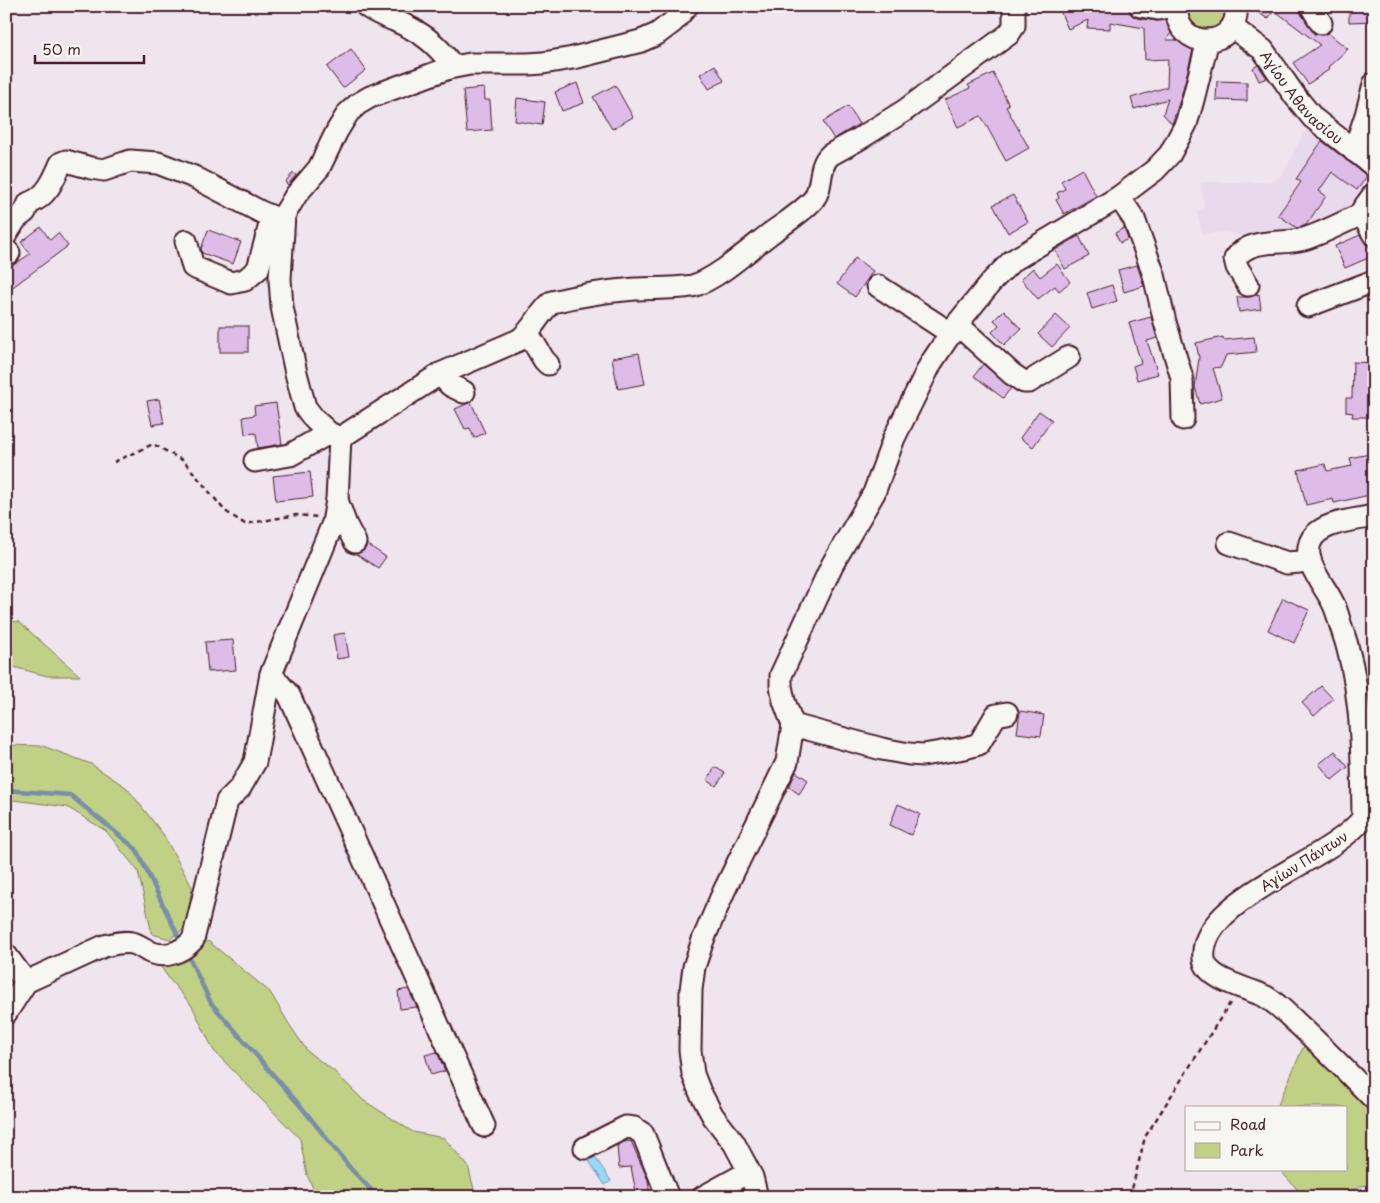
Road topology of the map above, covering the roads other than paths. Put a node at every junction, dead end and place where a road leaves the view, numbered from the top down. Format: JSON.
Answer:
{"nodes":[{"id":1,"x":366,"y":6,"type":"edge"},
{"id":2,"x":687,"y":6,"type":"edge"},
{"id":3,"x":1014,"y":6,"type":"edge"},
{"id":4,"x":1140,"y":6,"type":"edge"},
{"id":5,"x":1172,"y":6,"type":"edge"},
{"id":6,"x":1178,"y":6,"type":"edge"},
{"id":7,"x":1234,"y":17,"type":"edge"},
{"id":8,"x":1208,"y":40,"type":"junction"},
{"id":9,"x":453,"y":67,"type":"junction"},
{"id":10,"x":1374,"y":84,"type":"edge"},
{"id":11,"x":1354,"y":151,"type":"junction"},
{"id":12,"x":1374,"y":166,"type":"edge"},
{"id":13,"x":1374,"y":194,"type":"edge"},
{"id":14,"x":1118,"y":197,"type":"junction"},
{"id":15,"x":1362,"y":214,"type":"junction"},
{"id":16,"x":278,"y":219,"type":"junction"},
{"id":17,"x":1374,"y":235,"type":"edge"},
{"id":18,"x":186,"y":241,"type":"dead end"},
{"id":19,"x":7,"y":246,"type":"edge"},
{"id":20,"x":1374,"y":281,"type":"edge"},
{"id":21,"x":1248,"y":285,"type":"dead end"},
{"id":22,"x":878,"y":286,"type":"dead end"},
{"id":23,"x":1308,"y":306,"type":"dead end"},
{"id":24,"x":954,"y":329,"type":"junction"},
{"id":25,"x":528,"y":333,"type":"junction"},
{"id":26,"x":1069,"y":357,"type":"dead end"},
{"id":27,"x":548,"y":364,"type":"dead end"},
{"id":28,"x":440,"y":374,"type":"junction"},
{"id":29,"x":464,"y":392,"type":"dead end"},
{"id":30,"x":1183,"y":418,"type":"dead end"},
{"id":31,"x":335,"y":436,"type":"junction"},
{"id":32,"x":255,"y":461,"type":"dead end"},
{"id":33,"x":335,"y":509,"type":"junction"},
{"id":34,"x":1374,"y":516,"type":"edge"},
{"id":35,"x":355,"y":542,"type":"dead end"},
{"id":36,"x":1229,"y":544,"type":"dead end"},
{"id":37,"x":1310,"y":559,"type":"junction"},
{"id":38,"x":271,"y":674,"type":"junction"},
{"id":39,"x":1007,"y":713,"type":"dead end"},
{"id":40,"x":793,"y":725,"type":"junction"},
{"id":41,"x":6,"y":955,"type":"edge"},
{"id":42,"x":26,"y":982,"type":"junction"},
{"id":43,"x":6,"y":1013,"type":"edge"},
{"id":44,"x":1374,"y":1099,"type":"edge"},
{"id":45,"x":484,"y":1126,"type":"dead end"},
{"id":46,"x":585,"y":1148,"type":"dead end"},
{"id":47,"x":748,"y":1170,"type":"junction"},
{"id":48,"x":668,"y":1197,"type":"edge"},
{"id":49,"x":703,"y":1197,"type":"edge"},
{"id":50,"x":757,"y":1197,"type":"edge"}],
"edges":[{"from":1,"to":9,"type":"street"},
{"from":2,"to":9,"type":"street"},
{"from":3,"to":25,"type":"street"},
{"from":4,"to":5,"type":"street"},
{"from":6,"to":8,"type":"street"},
{"from":7,"to":8,"type":"street"},
{"from":7,"to":11,"type":"street","name":"Αγίου Αθανασίου"},
{"from":8,"to":14,"type":"street"},
{"from":9,"to":16,"type":"street"},
{"from":10,"to":11,"type":"street"},
{"from":11,"to":12,"type":"street","name":"Αγίου Αθανασίου"},
{"from":13,"to":15,"type":"street"},
{"from":14,"to":24,"type":"street"},
{"from":14,"to":30,"type":"street"},
{"from":15,"to":17,"type":"street"},
{"from":15,"to":21,"type":"street"},
{"from":16,"to":18,"type":"street"},
{"from":16,"to":19,"type":"street"},
{"from":16,"to":31,"type":"street"},
{"from":20,"to":23,"type":"street"},
{"from":22,"to":24,"type":"street"},
{"from":24,"to":26,"type":"street"},
{"from":24,"to":40,"type":"street"},
{"from":25,"to":27,"type":"street"},
{"from":25,"to":28,"type":"street"},
{"from":28,"to":29,"type":"street"},
{"from":28,"to":31,"type":"street"},
{"from":31,"to":32,"type":"street"},
{"from":31,"to":33,"type":"street"},
{"from":33,"to":35,"type":"street"},
{"from":33,"to":38,"type":"street"},
{"from":34,"to":37,"type":"street"},
{"from":36,"to":37,"type":"street"},
{"from":37,"to":44,"type":"street","name":"Αγίων Πάντων"},
{"from":38,"to":42,"type":"street"},
{"from":38,"to":45,"type":"street"},
{"from":39,"to":40,"type":"street"},
{"from":40,"to":47,"type":"street"},
{"from":41,"to":42,"type":"street"},
{"from":42,"to":43,"type":"street"},
{"from":46,"to":48,"type":"street"},
{"from":47,"to":49,"type":"street"},
{"from":47,"to":50,"type":"street"}]}
